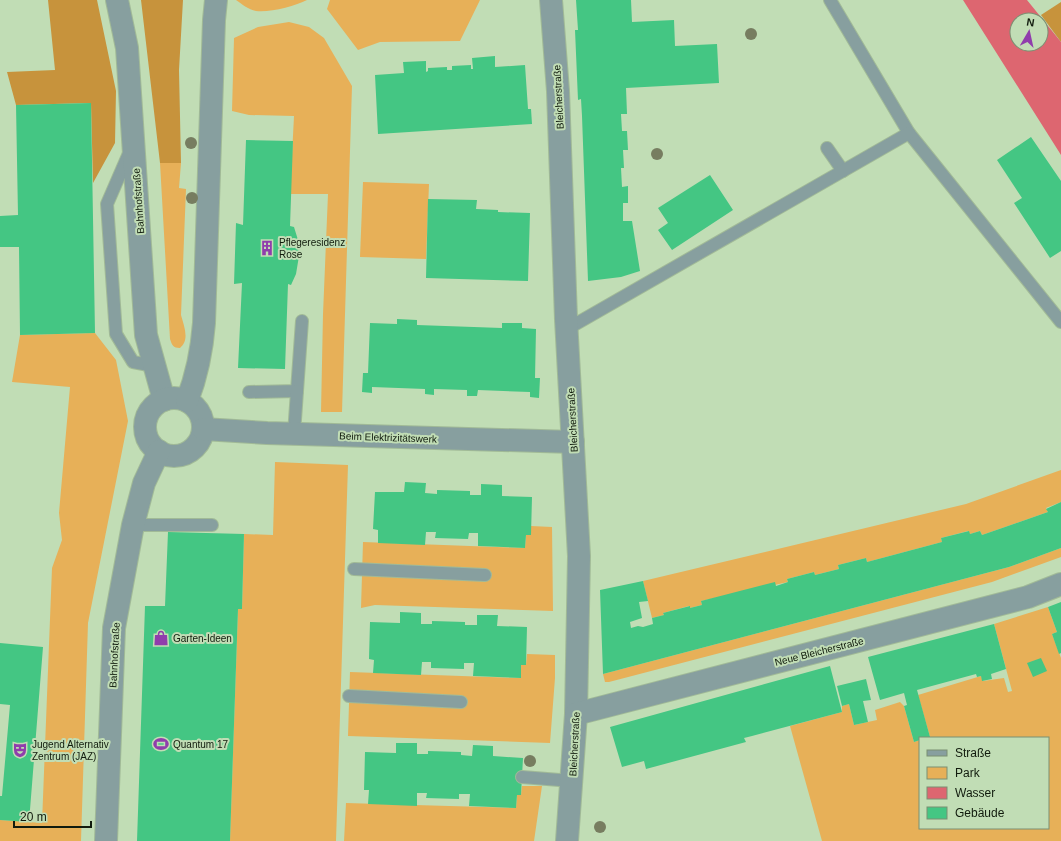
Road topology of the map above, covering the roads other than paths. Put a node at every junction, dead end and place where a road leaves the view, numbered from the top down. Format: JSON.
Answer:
{"nodes":[{"id":1,"x":117,"y":0,"type":"edge"},
{"id":2,"x":216,"y":0,"type":"edge"},
{"id":3,"x":551,"y":0,"type":"edge"},
{"id":4,"x":830,"y":0,"type":"edge"},
{"id":5,"x":908,"y":133,"type":"junction"},
{"id":6,"x":134,"y":140,"type":"junction"},
{"id":7,"x":827,"y":148,"type":"dead end"},
{"id":8,"x":843,"y":171,"type":"junction"},
{"id":9,"x":302,"y":321,"type":"dead end"},
{"id":10,"x":1061,"y":322,"type":"edge"},
{"id":11,"x":567,"y":330,"type":"junction"},
{"id":12,"x":154,"y":366,"type":"junction"},
{"id":13,"x":297,"y":391,"type":"junction"},
{"id":14,"x":249,"y":392,"type":"dead end"},
{"id":15,"x":164,"y":400,"type":"junction"},
{"id":16,"x":187,"y":401,"type":"junction"},
{"id":17,"x":203,"y":429,"type":"junction"},
{"id":18,"x":294,"y":434,"type":"junction"},
{"id":19,"x":573,"y":442,"type":"junction"},
{"id":20,"x":159,"y":451,"type":"junction"},
{"id":21,"x":133,"y":525,"type":"junction"},
{"id":22,"x":212,"y":525,"type":"dead end"},
{"id":23,"x":354,"y":569,"type":"dead end"},
{"id":24,"x":485,"y":575,"type":"dead end"},
{"id":25,"x":1061,"y":584,"type":"edge"},
{"id":26,"x":349,"y":696,"type":"dead end"},
{"id":27,"x":461,"y":702,"type":"dead end"},
{"id":28,"x":576,"y":714,"type":"junction"},
{"id":29,"x":522,"y":777,"type":"dead end"},
{"id":30,"x":572,"y":781,"type":"junction"},
{"id":31,"x":106,"y":841,"type":"edge"},
{"id":32,"x":567,"y":841,"type":"edge"}],
"edges":[{"from":1,"to":6,"type":"street","name":"Bahnhofstraße"},
{"from":2,"to":16,"type":"street"},
{"from":3,"to":11,"type":"street","name":"Bleicherstraße"},
{"from":4,"to":5,"type":"lane"},
{"from":5,"to":8,"type":"lane"},
{"from":5,"to":10,"type":"lane"},
{"from":6,"to":12,"type":"street","name":"Bahnhofstraße"},
{"from":6,"to":12,"type":"lane"},
{"from":7,"to":8,"type":"lane"},
{"from":8,"to":11,"type":"lane"},
{"from":9,"to":13,"type":"lane"},
{"from":11,"to":19,"type":"street","name":"Bleicherstraße"},
{"from":12,"to":15,"type":"street","name":"Bahnhofstraße"},
{"from":13,"to":14,"type":"lane"},
{"from":13,"to":18,"type":"lane"},
{"from":15,"to":16,"type":"street"},
{"from":15,"to":20,"type":"street"},
{"from":16,"to":17,"type":"street"},
{"from":17,"to":18,"type":"street","name":"Beim Elektrizitätswerk"},
{"from":17,"to":20,"type":"street"},
{"from":18,"to":19,"type":"street","name":"Beim Elektrizitätswerk"},
{"from":19,"to":28,"type":"street","name":"Bleicherstraße"},
{"from":20,"to":21,"type":"street","name":"Bahnhofstraße"},
{"from":21,"to":22,"type":"lane"},
{"from":21,"to":31,"type":"street","name":"Bahnhofstraße"},
{"from":23,"to":24,"type":"lane"},
{"from":25,"to":28,"type":"street","name":"Neue Bleicherstraße"},
{"from":26,"to":27,"type":"lane"},
{"from":28,"to":30,"type":"street","name":"Bleicherstraße"},
{"from":29,"to":30,"type":"lane"},
{"from":30,"to":32,"type":"street","name":"Bleicherstraße"}]}
